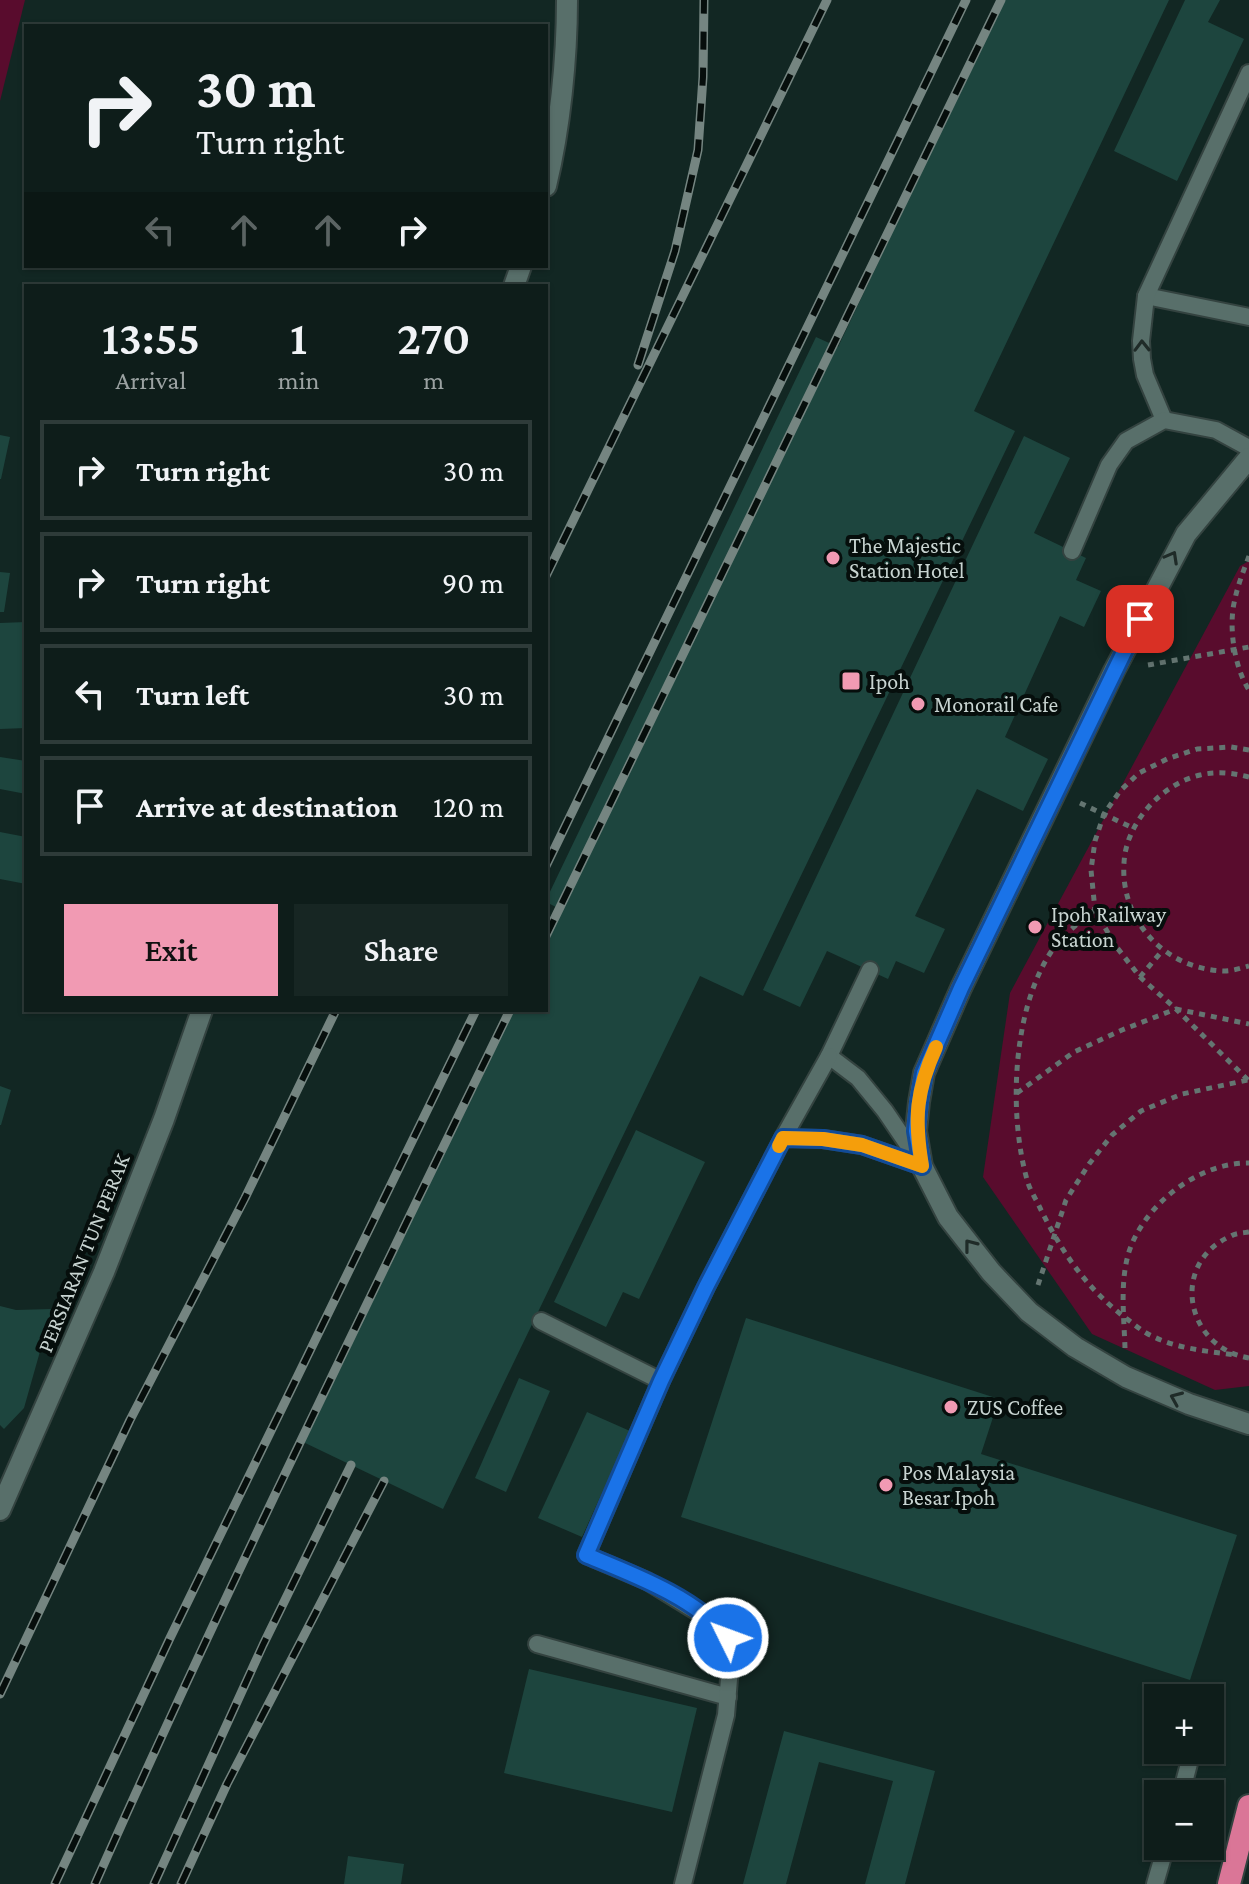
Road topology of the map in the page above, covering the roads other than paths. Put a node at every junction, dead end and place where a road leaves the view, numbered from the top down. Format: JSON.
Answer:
{"nodes":[{"id":1,"x":567,"y":0,"type":"edge"},
{"id":2,"x":1249,"y":73,"type":"edge"},
{"id":3,"x":548,"y":178,"type":"edge"},
{"id":4,"x":1146,"y":296,"type":"junction"},
{"id":5,"x":1249,"y":317,"type":"edge"},
{"id":6,"x":1164,"y":420,"type":"junction"},
{"id":7,"x":1249,"y":448,"type":"edge"},
{"id":8,"x":1249,"y":458,"type":"edge"},
{"id":9,"x":1072,"y":551,"type":"dead end"},
{"id":10,"x":870,"y":970,"type":"dead end"},
{"id":11,"x":201,"y":1012,"type":"edge"},
{"id":12,"x":829,"y":1056,"type":"junction"},
{"id":13,"x":783,"y":1138,"type":"junction"},
{"id":14,"x":922,"y":1166,"type":"junction"},
{"id":15,"x":541,"y":1321,"type":"dead end"},
{"id":16,"x":661,"y":1381,"type":"junction"},
{"id":17,"x":1249,"y":1424,"type":"edge"},
{"id":18,"x":0,"y":1510,"type":"edge"},
{"id":19,"x":537,"y":1644,"type":"dead end"},
{"id":20,"x":728,"y":1697,"type":"junction"},
{"id":21,"x":1249,"y":1806,"type":"edge"},
{"id":22,"x":1162,"y":1860,"type":"edge"},
{"id":23,"x":683,"y":1884,"type":"edge"},
{"id":24,"x":1155,"y":1884,"type":"edge"},
{"id":25,"x":1229,"y":1884,"type":"edge"}],
"edges":[{"from":1,"to":3,"type":"street"},
{"from":2,"to":4,"type":"lane"},
{"from":4,"to":5,"type":"lane"},
{"from":6,"to":4,"type":"lane","one_way":true},
{"from":6,"to":7,"type":"lane"},
{"from":6,"to":9,"type":"lane"},
{"from":14,"to":8,"type":"street","one_way":true},
{"from":10,"to":12,"type":"lane"},
{"from":11,"to":18,"type":"street","name":"PERSIARAN TUN PERAK"},
{"from":12,"to":13,"type":"lane"},
{"from":12,"to":14,"type":"lane"},
{"from":13,"to":14,"type":"lane"},
{"from":13,"to":16,"type":"lane"},
{"from":17,"to":14,"type":"street","one_way":true},
{"from":15,"to":16,"type":"lane"},
{"from":16,"to":20,"type":"lane"},
{"from":19,"to":20,"type":"lane"},
{"from":20,"to":23,"type":"lane"},
{"from":21,"to":25,"type":"highway"},
{"from":22,"to":24,"type":"lane"}]}
